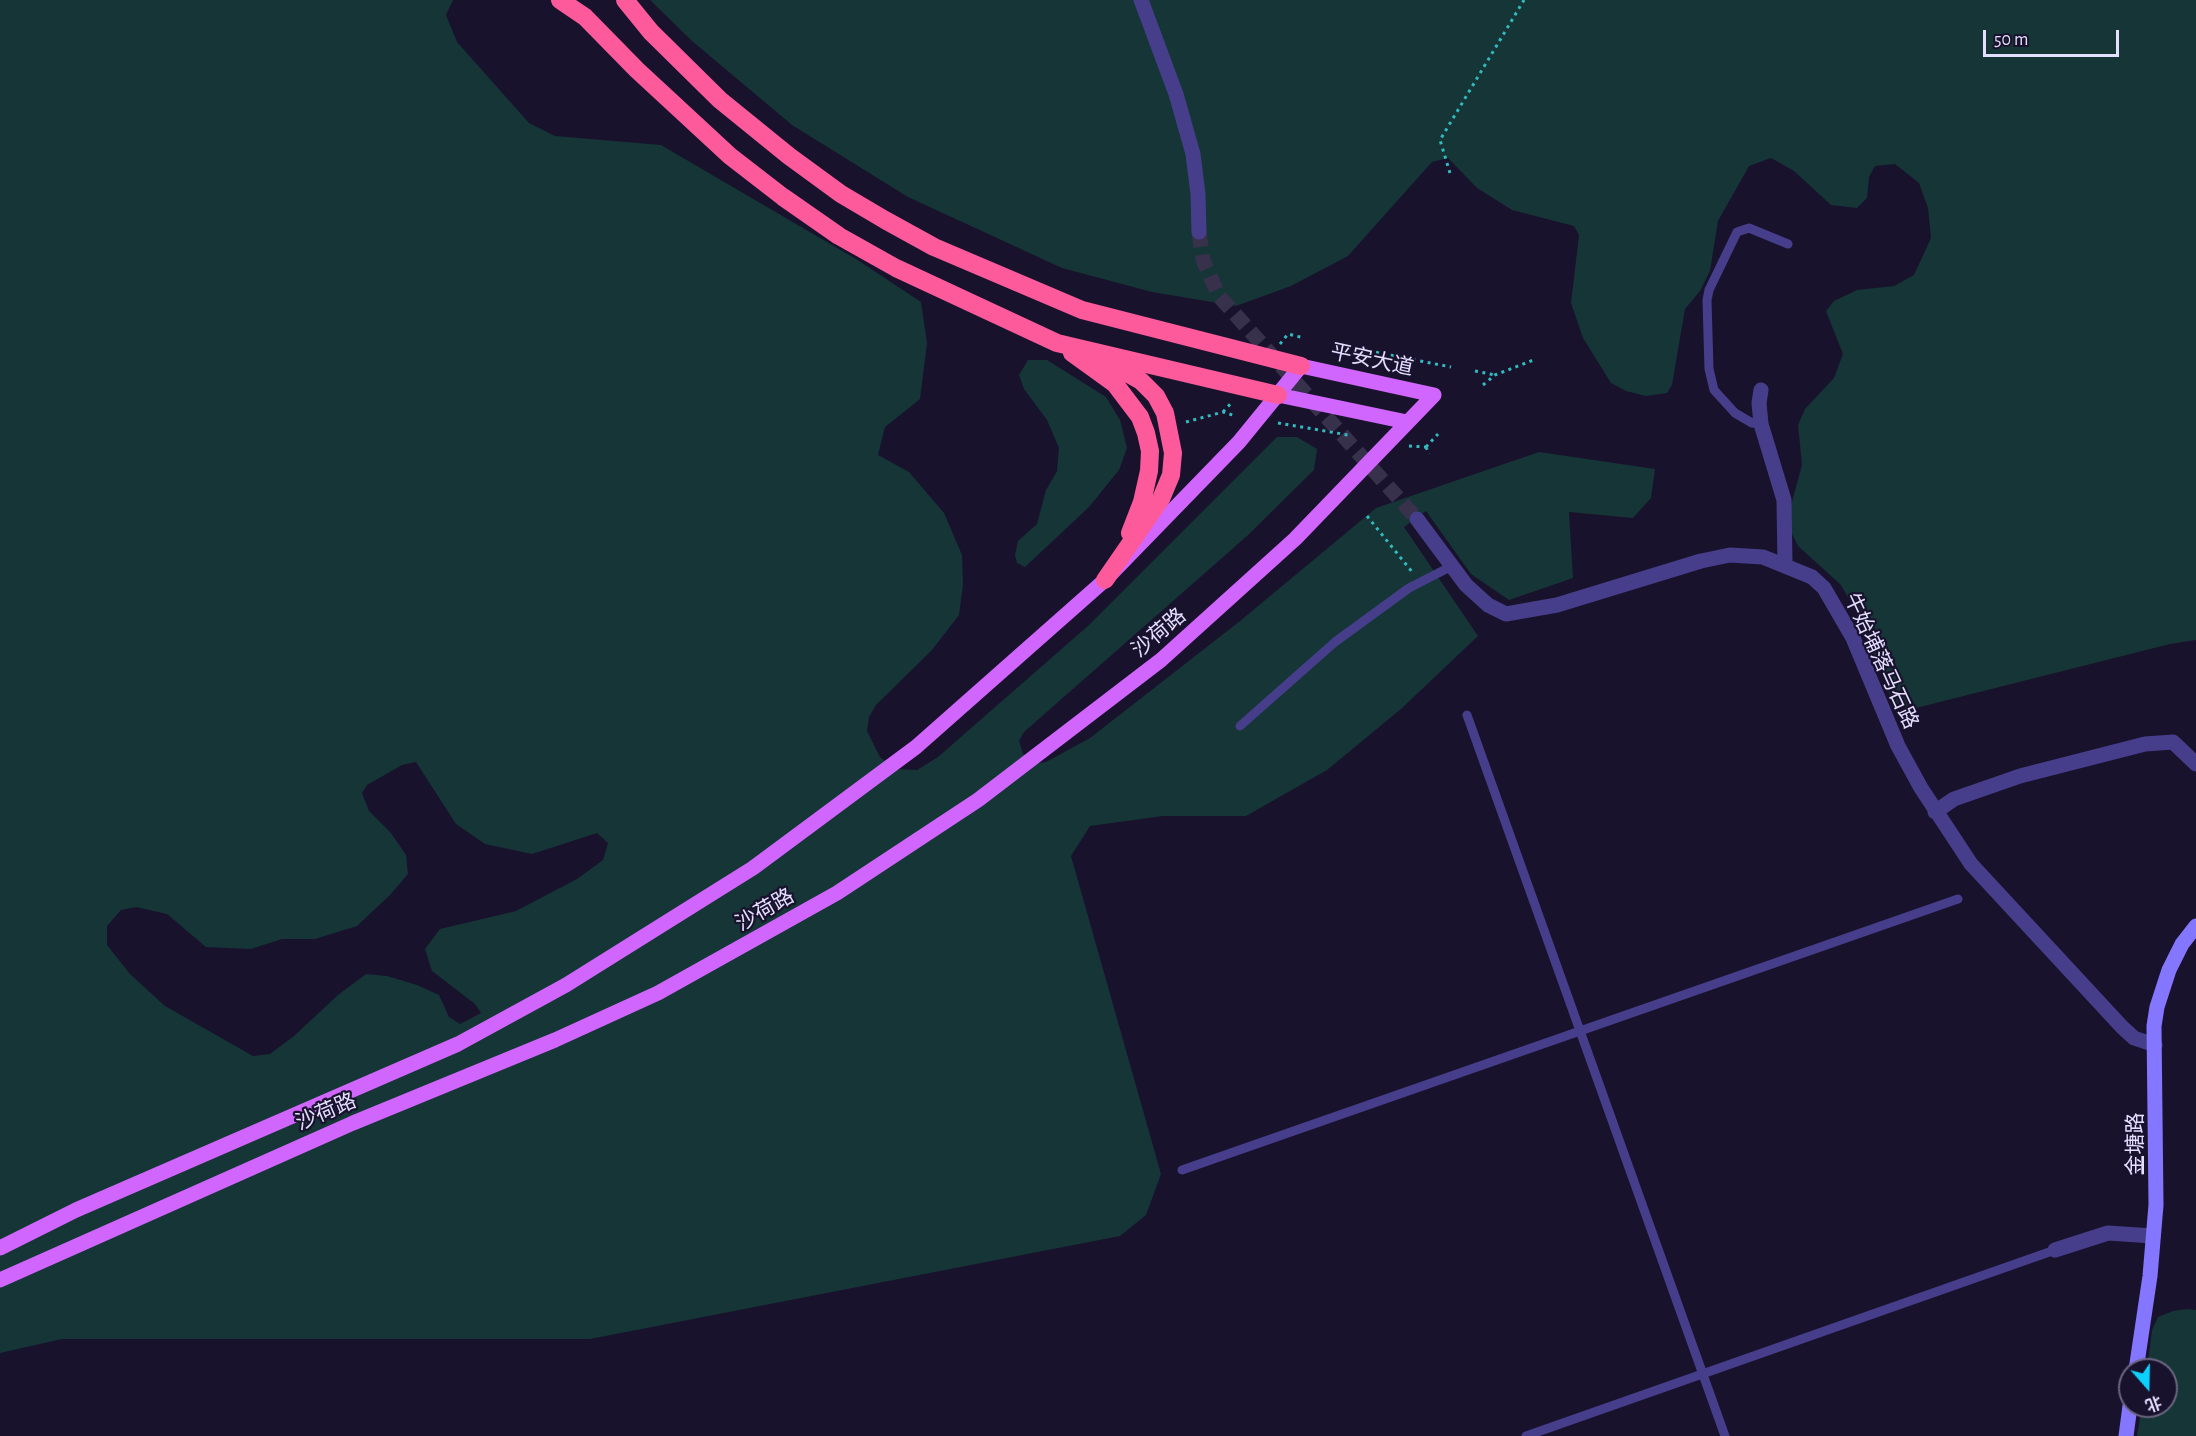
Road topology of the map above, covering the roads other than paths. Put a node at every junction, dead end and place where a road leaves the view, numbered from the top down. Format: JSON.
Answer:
{"nodes":[{"id":1,"x":560,"y":0,"type":"edge"},
{"id":2,"x":578,"y":0,"type":"edge"},
{"id":3,"x":625,"y":0,"type":"edge"},
{"id":4,"x":1141,"y":0,"type":"edge"},
{"id":5,"x":585,"y":17,"type":"junction"},
{"id":6,"x":1199,"y":232,"type":"tunnel mouth"},
{"id":7,"x":1788,"y":244,"type":"dead end"},
{"id":8,"x":1057,"y":343,"type":"junction"},
{"id":9,"x":1080,"y":351,"type":"junction"},
{"id":10,"x":1301,"y":366,"type":"junction"},
{"id":11,"x":1761,"y":390,"type":"dead end"},
{"id":12,"x":1278,"y":395,"type":"junction"},
{"id":13,"x":1434,"y":395,"type":"joint"},
{"id":14,"x":1407,"y":422,"type":"junction"},
{"id":15,"x":1761,"y":424,"type":"junction"},
{"id":16,"x":1417,"y":519,"type":"tunnel mouth"},
{"id":17,"x":1785,"y":564,"type":"junction"},
{"id":18,"x":1452,"y":566,"type":"junction"},
{"id":19,"x":1105,"y":580,"type":"junction"},
{"id":20,"x":1467,"y":715,"type":"dead end"},
{"id":21,"x":1240,"y":726,"type":"dead end"},
{"id":22,"x":2196,"y":764,"type":"edge"},
{"id":23,"x":1935,"y":812,"type":"junction"},
{"id":24,"x":1958,"y":899,"type":"dead end"},
{"id":25,"x":2196,"y":926,"type":"edge"},
{"id":26,"x":1580,"y":1031,"type":"junction"},
{"id":27,"x":2156,"y":1045,"type":"junction"},
{"id":28,"x":1182,"y":1170,"type":"dead end"},
{"id":29,"x":2153,"y":1236,"type":"junction"},
{"id":30,"x":0,"y":1248,"type":"edge"},
{"id":31,"x":2055,"y":1250,"type":"joint"},
{"id":32,"x":0,"y":1280,"type":"edge"},
{"id":33,"x":2138,"y":1358,"type":"edge"},
{"id":34,"x":1703,"y":1375,"type":"junction"},
{"id":35,"x":2128,"y":1418,"type":"edge"},
{"id":36,"x":1526,"y":1436,"type":"edge"},
{"id":37,"x":1725,"y":1436,"type":"edge"},
{"id":38,"x":2126,"y":1436,"type":"edge"}],
"edges":[{"from":1,"to":5,"type":"highway"},
{"from":2,"to":5,"type":"highway"},
{"from":3,"to":10,"type":"highway"},
{"from":4,"to":6,"type":"street"},
{"from":5,"to":8,"type":"highway"},
{"from":7,"to":15,"type":"lane"},
{"from":8,"to":9,"type":"highway"},
{"from":8,"to":19,"type":"highway"},
{"from":9,"to":12,"type":"highway"},
{"from":9,"to":19,"type":"highway"},
{"from":10,"to":12,"type":"main road","name":"沙荷路"},
{"from":10,"to":13,"type":"main road","name":"平安大道"},
{"from":11,"to":15,"type":"street"},
{"from":12,"to":14,"type":"main road"},
{"from":12,"to":19,"type":"main road","name":"沙荷路"},
{"from":13,"to":14,"type":"main road","name":"沙荷路"},
{"from":14,"to":32,"type":"main road","name":"沙荷路"},
{"from":15,"to":17,"type":"street"},
{"from":16,"to":18,"type":"street","name":"牛始埔落马石路"},
{"from":17,"to":18,"type":"street","name":"牛始埔落马石路"},
{"from":17,"to":23,"type":"street","name":"牛始埔落马石路"},
{"from":18,"to":21,"type":"lane"},
{"from":19,"to":30,"type":"main road","name":"沙荷路"},
{"from":20,"to":26,"type":"lane"},
{"from":22,"to":23,"type":"street"},
{"from":23,"to":27,"type":"street","name":"牛始埔落马石路"},
{"from":24,"to":26,"type":"lane"},
{"from":25,"to":27,"type":"street","name":"金塘路"},
{"from":26,"to":28,"type":"lane"},
{"from":26,"to":34,"type":"lane"},
{"from":27,"to":29,"type":"street","name":"金塘路"},
{"from":29,"to":31,"type":"street"},
{"from":29,"to":33,"type":"street","name":"金塘路"},
{"from":31,"to":34,"type":"lane"},
{"from":34,"to":36,"type":"lane"},
{"from":34,"to":37,"type":"lane"},
{"from":35,"to":38,"type":"street"}]}
